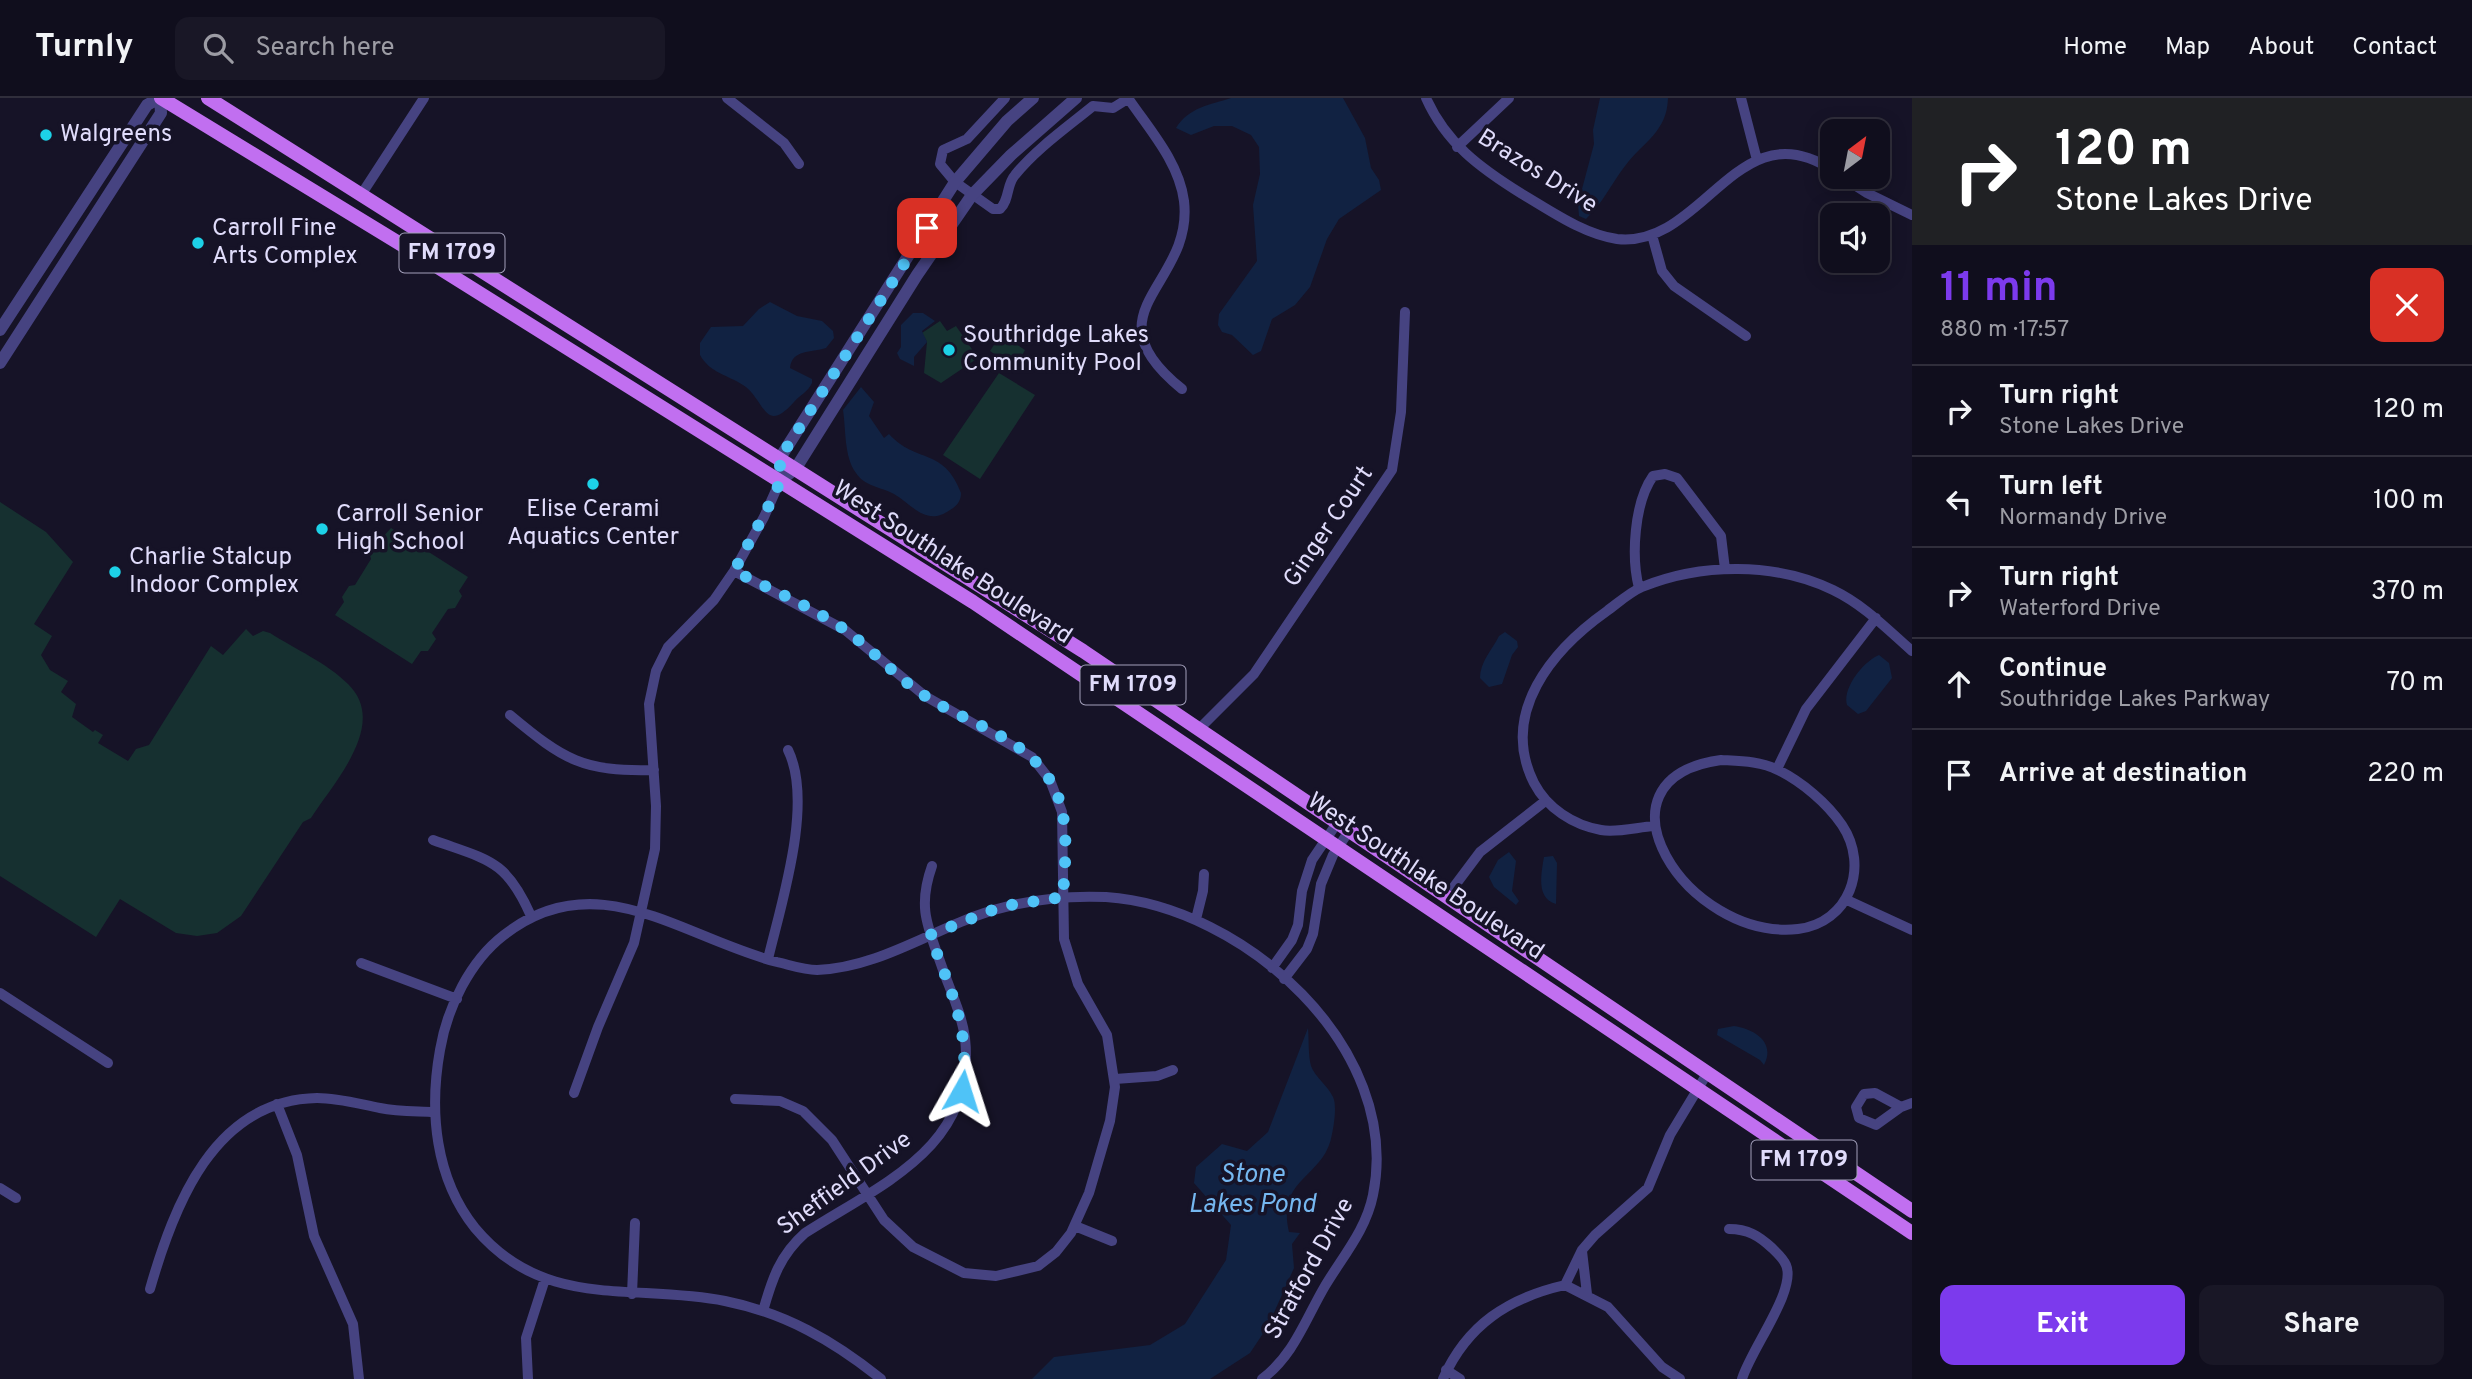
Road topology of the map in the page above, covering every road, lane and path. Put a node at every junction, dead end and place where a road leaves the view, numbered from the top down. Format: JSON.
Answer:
{"nodes":[{"id":1,"x":160,"y":98,"type":"edge"},
{"id":2,"x":208,"y":98,"type":"edge"},
{"id":3,"x":424,"y":98,"type":"edge"},
{"id":4,"x":727,"y":98,"type":"edge"},
{"id":5,"x":1005,"y":98,"type":"edge"},
{"id":6,"x":1033,"y":98,"type":"edge"},
{"id":7,"x":1076,"y":98,"type":"edge"},
{"id":8,"x":1129,"y":98,"type":"edge"},
{"id":9,"x":1426,"y":98,"type":"edge"},
{"id":10,"x":1509,"y":98,"type":"edge"},
{"id":11,"x":1741,"y":98,"type":"edge"},
{"id":12,"x":1457,"y":147,"type":"junction"},
{"id":13,"x":1757,"y":160,"type":"junction"},
{"id":14,"x":799,"y":164,"type":"dead end"},
{"id":15,"x":1820,"y":164,"type":"edge"},
{"id":16,"x":956,"y":182,"type":"junction"},
{"id":17,"x":1861,"y":189,"type":"edge"},
{"id":18,"x":361,"y":195,"type":"junction"},
{"id":19,"x":972,"y":195,"type":"junction"},
{"id":20,"x":1912,"y":215,"type":"edge"},
{"id":21,"x":67,"y":229,"type":"junction"},
{"id":22,"x":1652,"y":235,"type":"junction"},
{"id":23,"x":82,"y":239,"type":"junction"},
{"id":24,"x":1405,"y":312,"type":"dead end"},
{"id":25,"x":0,"y":330,"type":"edge"},
{"id":26,"x":1746,"y":336,"type":"dead end"},
{"id":27,"x":0,"y":363,"type":"edge"},
{"id":28,"x":1182,"y":390,"type":"dead end"},
{"id":29,"x":780,"y":458,"type":"junction"},
{"id":30,"x":796,"y":468,"type":"junction"},
{"id":31,"x":780,"y":481,"type":"junction"},
{"id":32,"x":1725,"y":569,"type":"junction"},
{"id":33,"x":734,"y":571,"type":"junction"},
{"id":34,"x":1639,"y":588,"type":"junction"},
{"id":35,"x":1876,"y":618,"type":"junction"},
{"id":36,"x":1912,"y":651,"type":"edge"},
{"id":37,"x":510,"y":715,"type":"dead end"},
{"id":38,"x":1199,"y":729,"type":"junction"},
{"id":39,"x":788,"y":750,"type":"dead end"},
{"id":40,"x":1777,"y":769,"type":"junction"},
{"id":41,"x":654,"y":770,"type":"junction"},
{"id":42,"x":1544,"y":802,"type":"junction"},
{"id":43,"x":1654,"y":826,"type":"junction"},
{"id":44,"x":1343,"y":827,"type":"junction"},
{"id":45,"x":1326,"y":837,"type":"junction"},
{"id":46,"x":433,"y":840,"type":"dead end"},
{"id":47,"x":1339,"y":846,"type":"junction"},
{"id":48,"x":932,"y":866,"type":"dead end"},
{"id":49,"x":1204,"y":874,"type":"dead end"},
{"id":50,"x":1447,"y":896,"type":"junction"},
{"id":51,"x":1063,"y":897,"type":"junction"},
{"id":52,"x":1847,"y":900,"type":"junction"},
{"id":53,"x":642,"y":911,"type":"junction"},
{"id":54,"x":531,"y":916,"type":"junction"},
{"id":55,"x":1196,"y":919,"type":"junction"},
{"id":56,"x":1912,"y":930,"type":"edge"},
{"id":57,"x":930,"y":935,"type":"junction"},
{"id":58,"x":768,"y":959,"type":"junction"},
{"id":59,"x":361,"y":963,"type":"dead end"},
{"id":60,"x":1272,"y":968,"type":"junction"},
{"id":61,"x":1284,"y":979,"type":"junction"},
{"id":62,"x":0,"y":993,"type":"edge"},
{"id":63,"x":457,"y":999,"type":"junction"},
{"id":64,"x":107,"y":1063,"type":"dead end"},
{"id":65,"x":1173,"y":1070,"type":"dead end"},
{"id":66,"x":1708,"y":1072,"type":"junction"},
{"id":67,"x":1115,"y":1079,"type":"junction"},
{"id":68,"x":1696,"y":1088,"type":"junction"},
{"id":69,"x":574,"y":1093,"type":"dead end"},
{"id":70,"x":735,"y":1099,"type":"dead end"},
{"id":71,"x":1912,"y":1103,"type":"edge"},
{"id":72,"x":277,"y":1104,"type":"junction"},
{"id":73,"x":1901,"y":1107,"type":"dead end"},
{"id":74,"x":434,"y":1112,"type":"junction"},
{"id":75,"x":0,"y":1188,"type":"edge"},
{"id":76,"x":866,"y":1193,"type":"junction"},
{"id":77,"x":16,"y":1198,"type":"dead end"},
{"id":78,"x":1912,"y":1210,"type":"edge"},
{"id":79,"x":635,"y":1223,"type":"dead end"},
{"id":80,"x":1075,"y":1226,"type":"junction"},
{"id":81,"x":1729,"y":1229,"type":"dead end"},
{"id":82,"x":1912,"y":1233,"type":"edge"},
{"id":83,"x":1112,"y":1241,"type":"dead end"},
{"id":84,"x":1582,"y":1250,"type":"junction"},
{"id":85,"x":545,"y":1279,"type":"junction"},
{"id":86,"x":1565,"y":1285,"type":"junction"},
{"id":87,"x":150,"y":1289,"type":"dead end"},
{"id":88,"x":632,"y":1294,"type":"junction"},
{"id":89,"x":1587,"y":1294,"type":"junction"},
{"id":90,"x":763,"y":1311,"type":"junction"},
{"id":91,"x":1445,"y":1375,"type":"edge"},
{"id":92,"x":359,"y":1379,"type":"edge"},
{"id":93,"x":528,"y":1379,"type":"edge"},
{"id":94,"x":881,"y":1379,"type":"edge"},
{"id":95,"x":1262,"y":1379,"type":"edge"},
{"id":96,"x":1460,"y":1379,"type":"edge"},
{"id":97,"x":1681,"y":1379,"type":"edge"},
{"id":98,"x":1742,"y":1379,"type":"edge"}],
"edges":[{"from":1,"to":21,"type":"street"},
{"from":1,"to":23,"type":"street"},
{"from":1,"to":31,"type":"main road","name":"West Southlake Boulevard","number":"FM 1709"},
{"from":2,"to":18,"type":"main road","name":"West Southlake Boulevard","number":"FM 1709"},
{"from":3,"to":18,"type":"street"},
{"from":4,"to":14,"type":"street"},
{"from":5,"to":16,"type":"street"},
{"from":6,"to":16,"type":"street"},
{"from":7,"to":19,"type":"street"},
{"from":8,"to":19,"type":"street"},
{"from":8,"to":28,"type":"street"},
{"from":9,"to":12,"type":"street","name":"Brazos Drive"},
{"from":10,"to":12,"type":"street"},
{"from":11,"to":13,"type":"street"},
{"from":12,"to":22,"type":"street","name":"Brazos Drive"},
{"from":13,"to":15,"type":"street","name":"Brazos Drive"},
{"from":13,"to":22,"type":"street","name":"Brazos Drive"},
{"from":16,"to":19,"type":"street"},
{"from":16,"to":29,"type":"street"},
{"from":17,"to":20,"type":"street"},
{"from":18,"to":29,"type":"main road","name":"West Southlake Boulevard","number":"FM 1709"},
{"from":19,"to":30,"type":"street"},
{"from":21,"to":23,"type":"street"},
{"from":21,"to":25,"type":"street"},
{"from":22,"to":26,"type":"street"},
{"from":23,"to":27,"type":"street"},
{"from":24,"to":38,"type":"street","name":"Ginger Court"},
{"from":29,"to":30,"type":"main road","name":"West Southlake Boulevard","number":"FM 1709"},
{"from":29,"to":31,"type":"street"},
{"from":30,"to":31,"type":"street"},
{"from":30,"to":38,"type":"main road","name":"West Southlake Boulevard","number":"FM 1709"},
{"from":31,"to":33,"type":"street"},
{"from":31,"to":45,"type":"main road","name":"West Southlake Boulevard","number":"FM 1709"},
{"from":32,"to":34,"type":"street"},
{"from":32,"to":34,"type":"street"},
{"from":32,"to":35,"type":"street"},
{"from":33,"to":41,"type":"street"},
{"from":33,"to":51,"type":"street"},
{"from":34,"to":42,"type":"street"},
{"from":35,"to":36,"type":"street"},
{"from":35,"to":40,"type":"street"},
{"from":37,"to":41,"type":"street"},
{"from":38,"to":44,"type":"main road","name":"West Southlake Boulevard","number":"FM 1709"},
{"from":39,"to":58,"type":"street"},
{"from":40,"to":43,"type":"street"},
{"from":40,"to":52,"type":"street"},
{"from":41,"to":53,"type":"street"},
{"from":42,"to":43,"type":"street"},
{"from":42,"to":50,"type":"street"},
{"from":43,"to":52,"type":"street"},
{"from":44,"to":45,"type":"street"},
{"from":44,"to":47,"type":"street"},
{"from":44,"to":50,"type":"main road","name":"West Southlake Boulevard","number":"FM 1709"},
{"from":45,"to":47,"type":"main road","name":"West Southlake Boulevard","number":"FM 1709"},
{"from":45,"to":60,"type":"street"},
{"from":46,"to":54,"type":"street"},
{"from":47,"to":61,"type":"street"},
{"from":47,"to":68,"type":"main road","name":"West Southlake Boulevard","number":"FM 1709"},
{"from":48,"to":57,"type":"street","name":"Sheffield Drive"},
{"from":49,"to":55,"type":"street"},
{"from":50,"to":66,"type":"main road","name":"West Southlake Boulevard","number":"FM 1709"},
{"from":51,"to":55,"type":"street","name":"Stratford Drive"},
{"from":51,"to":57,"type":"street","name":"Stratford Drive"},
{"from":51,"to":67,"type":"street"},
{"from":52,"to":56,"type":"street"},
{"from":53,"to":54,"type":"street","name":"Stratford Drive"},
{"from":53,"to":58,"type":"street","name":"Stratford Drive"},
{"from":53,"to":69,"type":"street"},
{"from":54,"to":63,"type":"street"},
{"from":55,"to":60,"type":"street","name":"Stratford Drive"},
{"from":57,"to":58,"type":"street","name":"Stratford Drive"},
{"from":57,"to":76,"type":"street","name":"Sheffield Drive"},
{"from":59,"to":63,"type":"street"},
{"from":60,"to":61,"type":"street","name":"Stratford Drive"},
{"from":61,"to":95,"type":"street","name":"Stratford Drive"},
{"from":62,"to":64,"type":"street"},
{"from":63,"to":74,"type":"street"},
{"from":65,"to":67,"type":"street"},
{"from":66,"to":68,"type":"street"},
{"from":66,"to":78,"type":"main road","name":"West Southlake Boulevard","number":"FM 1709"},
{"from":67,"to":80,"type":"street"},
{"from":68,"to":82,"type":"main road","name":"West Southlake Boulevard","number":"FM 1709"},
{"from":68,"to":84,"type":"street"},
{"from":70,"to":76,"type":"street"},
{"from":71,"to":73,"type":"street"},
{"from":72,"to":74,"type":"street"},
{"from":72,"to":87,"type":"street"},
{"from":72,"to":92,"type":"street"},
{"from":74,"to":85,"type":"street"},
{"from":75,"to":77,"type":"street"},
{"from":76,"to":80,"type":"street"},
{"from":76,"to":90,"type":"street","name":"Sheffield Drive"},
{"from":79,"to":88,"type":"street"},
{"from":80,"to":83,"type":"street"},
{"from":81,"to":98,"type":"street"},
{"from":84,"to":86,"type":"street"},
{"from":84,"to":89,"type":"street"},
{"from":85,"to":88,"type":"street"},
{"from":85,"to":93,"type":"street"},
{"from":86,"to":89,"type":"street"},
{"from":86,"to":91,"type":"street"},
{"from":88,"to":90,"type":"street"},
{"from":89,"to":97,"type":"street"},
{"from":90,"to":94,"type":"street"},
{"from":91,"to":96,"type":"street"}]}
